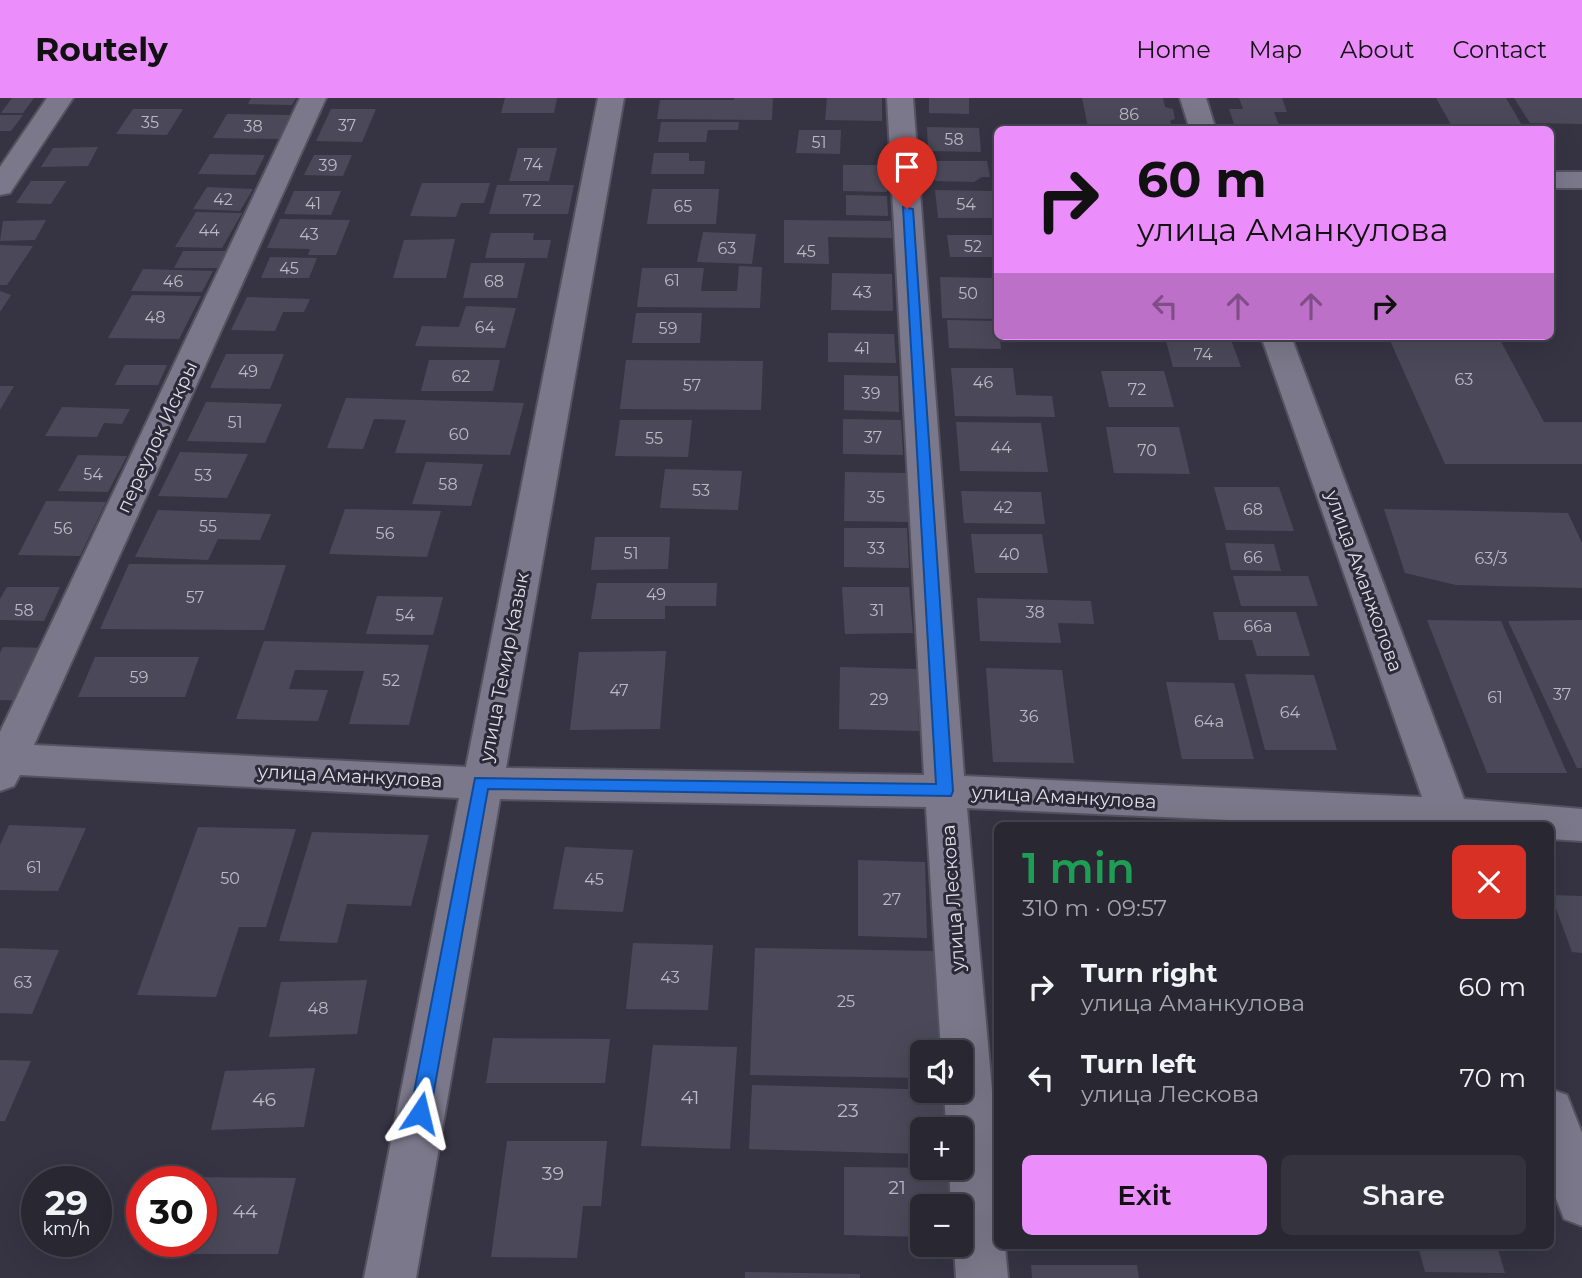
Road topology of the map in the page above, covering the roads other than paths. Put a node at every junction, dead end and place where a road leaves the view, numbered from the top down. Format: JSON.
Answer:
{"nodes":[{"id":1,"x":60,"y":98,"type":"edge"},
{"id":2,"x":313,"y":98,"type":"edge"},
{"id":3,"x":611,"y":98,"type":"edge"},
{"id":4,"x":900,"y":98,"type":"edge"},
{"id":5,"x":1193,"y":98,"type":"edge"},
{"id":6,"x":1202,"y":126,"type":"edge"},
{"id":7,"x":1554,"y":180,"type":"edge"},
{"id":8,"x":1582,"y":180,"type":"edge"},
{"id":9,"x":0,"y":187,"type":"edge"},
{"id":10,"x":1277,"y":340,"type":"edge"},
{"id":11,"x":3,"y":764,"type":"edge"},
{"id":12,"x":481,"y":783,"type":"junction"},
{"id":13,"x":945,"y":791,"type":"junction"},
{"id":14,"x":1450,"y":820,"type":"edge"},
{"id":15,"x":1503,"y":822,"type":"edge"},
{"id":16,"x":1554,"y":824,"type":"edge"},
{"id":17,"x":1582,"y":825,"type":"edge"},
{"id":18,"x":1554,"y":1122,"type":"edge"},
{"id":19,"x":1582,"y":1202,"type":"edge"},
{"id":20,"x":390,"y":1278,"type":"edge"},
{"id":21,"x":982,"y":1278,"type":"edge"}],
"edges":[{"from":1,"to":9,"type":"street"},
{"from":2,"to":11,"type":"street","name":"переулок Искры"},
{"from":3,"to":12,"type":"street","name":"улица Темир Казык"},
{"from":4,"to":13,"type":"street","name":"улица Лескова"},
{"from":5,"to":6,"type":"street"},
{"from":7,"to":8,"type":"street"},
{"from":10,"to":14,"type":"street","name":"улица Аманжолова"},
{"from":11,"to":12,"type":"street","name":"улица Аманкулова"},
{"from":12,"to":13,"type":"street","name":"улица Аманкулова"},
{"from":12,"to":20,"type":"street","name":"улица Темир Казык"},
{"from":13,"to":14,"type":"street","name":"улица Аманкулова"},
{"from":13,"to":21,"type":"street","name":"улица Лескова"},
{"from":14,"to":15,"type":"street","name":"улица Аманкулова"},
{"from":16,"to":17,"type":"street","name":"улица Аманкулова"},
{"from":18,"to":19,"type":"street"}]}
